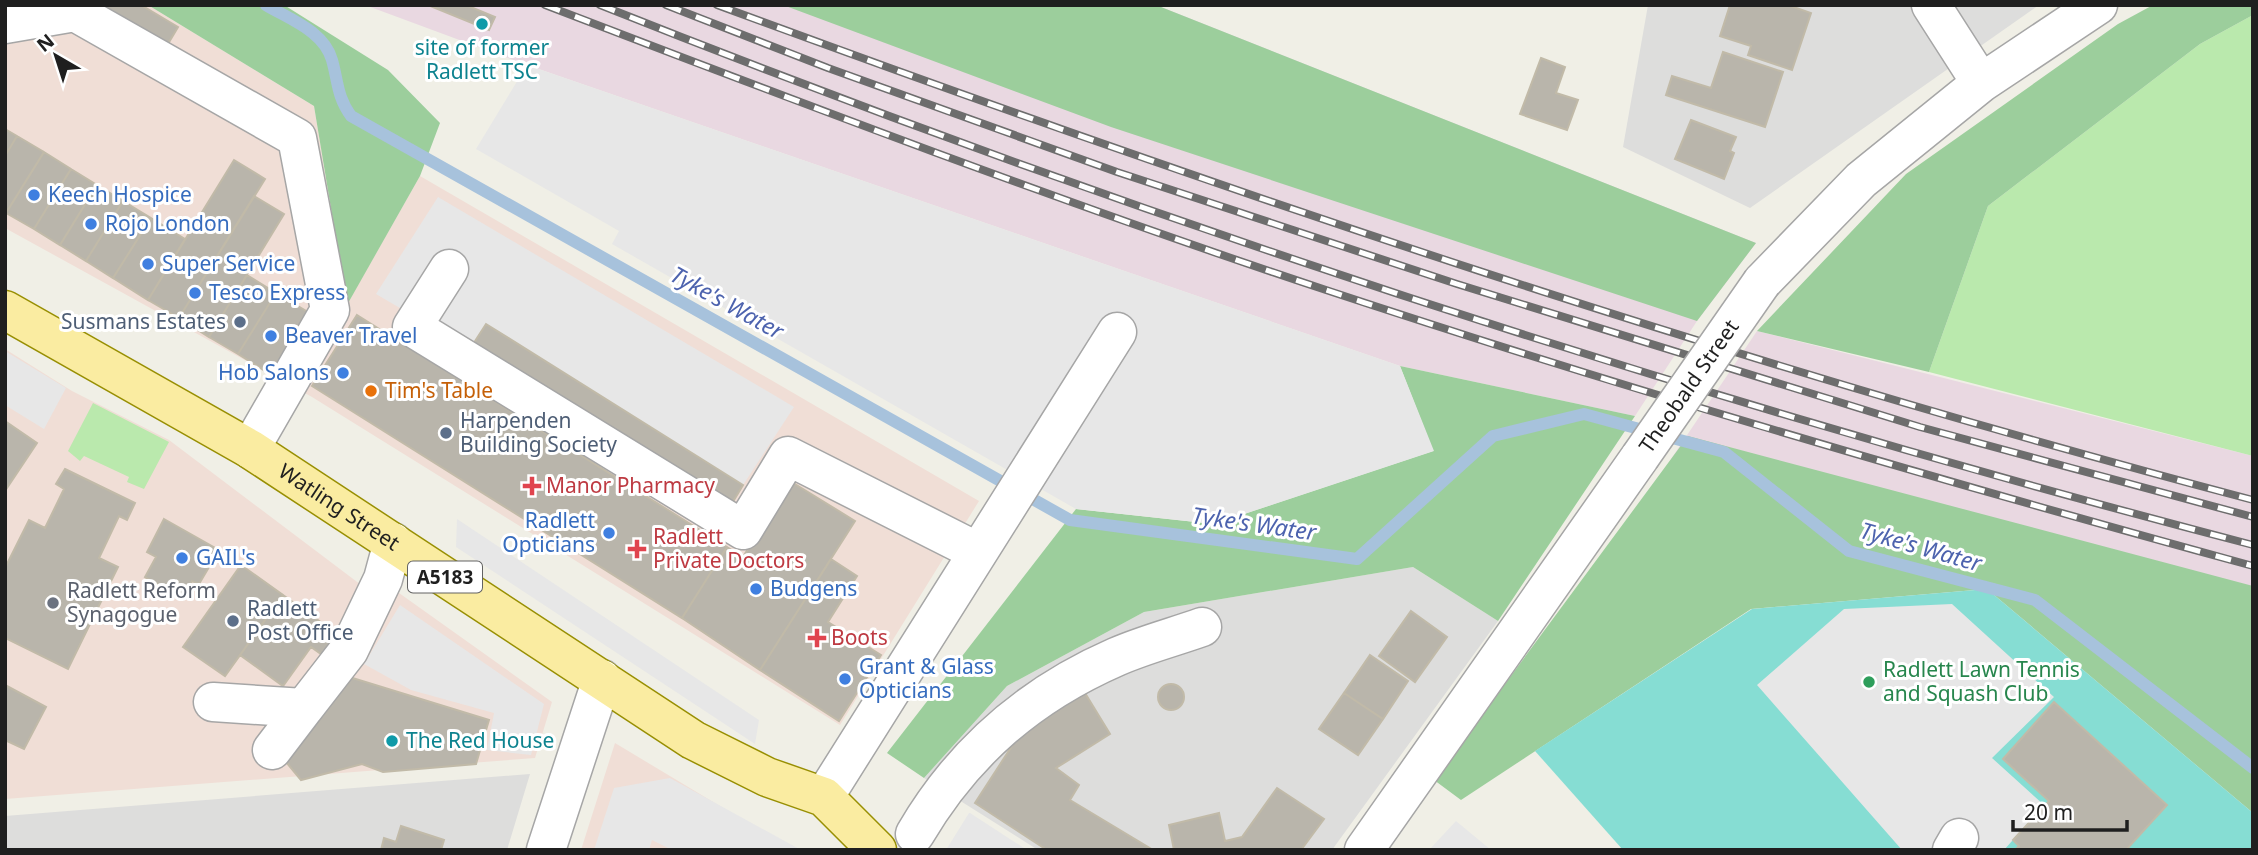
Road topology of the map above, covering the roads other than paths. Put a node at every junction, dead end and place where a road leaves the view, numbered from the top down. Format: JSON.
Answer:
{"nodes":[{"id":1,"x":1931,"y":5,"type":"edge"},
{"id":2,"x":2098,"y":5,"type":"edge"},
{"id":3,"x":5,"y":24,"type":"edge"},
{"id":4,"x":1981,"y":83,"type":"junction"},
{"id":5,"x":449,"y":269,"type":"dead end"},
{"id":6,"x":5,"y":310,"type":"edge"},
{"id":7,"x":1117,"y":332,"type":"dead end"},
{"id":8,"x":250,"y":449,"type":"junction"},
{"id":9,"x":393,"y":542,"type":"junction"},
{"id":10,"x":978,"y":552,"type":"junction"},
{"id":11,"x":1202,"y":627,"type":"dead end"},
{"id":12,"x":602,"y":679,"type":"junction"},
{"id":13,"x":213,"y":702,"type":"dead end"},
{"id":14,"x":304,"y":708,"type":"junction"},
{"id":15,"x":272,"y":750,"type":"dead end"},
{"id":16,"x":824,"y":797,"type":"junction"},
{"id":17,"x":915,"y":834,"type":"dead end"},
{"id":18,"x":546,"y":850,"type":"edge"},
{"id":19,"x":877,"y":850,"type":"edge"},
{"id":20,"x":1364,"y":850,"type":"edge"}],
"edges":[{"from":1,"to":4,"type":"street"},
{"from":2,"to":4,"type":"street","name":"Theobald Street"},
{"from":3,"to":8,"type":"street"},
{"from":4,"to":20,"type":"street","name":"Theobald Street","bridge":true},
{"from":5,"to":10,"type":"street"},
{"from":6,"to":8,"type":"main road","name":"Watling Street","number":"A5183"},
{"from":7,"to":10,"type":"street"},
{"from":8,"to":9,"type":"main road","name":"Watling Street","number":"A5183"},
{"from":9,"to":12,"type":"main road","name":"Watling Street","number":"A5183"},
{"from":9,"to":14,"type":"street"},
{"from":10,"to":16,"type":"street"},
{"from":11,"to":17,"type":"street"},
{"from":12,"to":16,"type":"main road","name":"Watling Street","number":"A5183"},
{"from":12,"to":18,"type":"street"},
{"from":13,"to":14,"type":"street"},
{"from":14,"to":15,"type":"street"},
{"from":16,"to":19,"type":"main road","name":"Watling Street","number":"A5183"}]}
